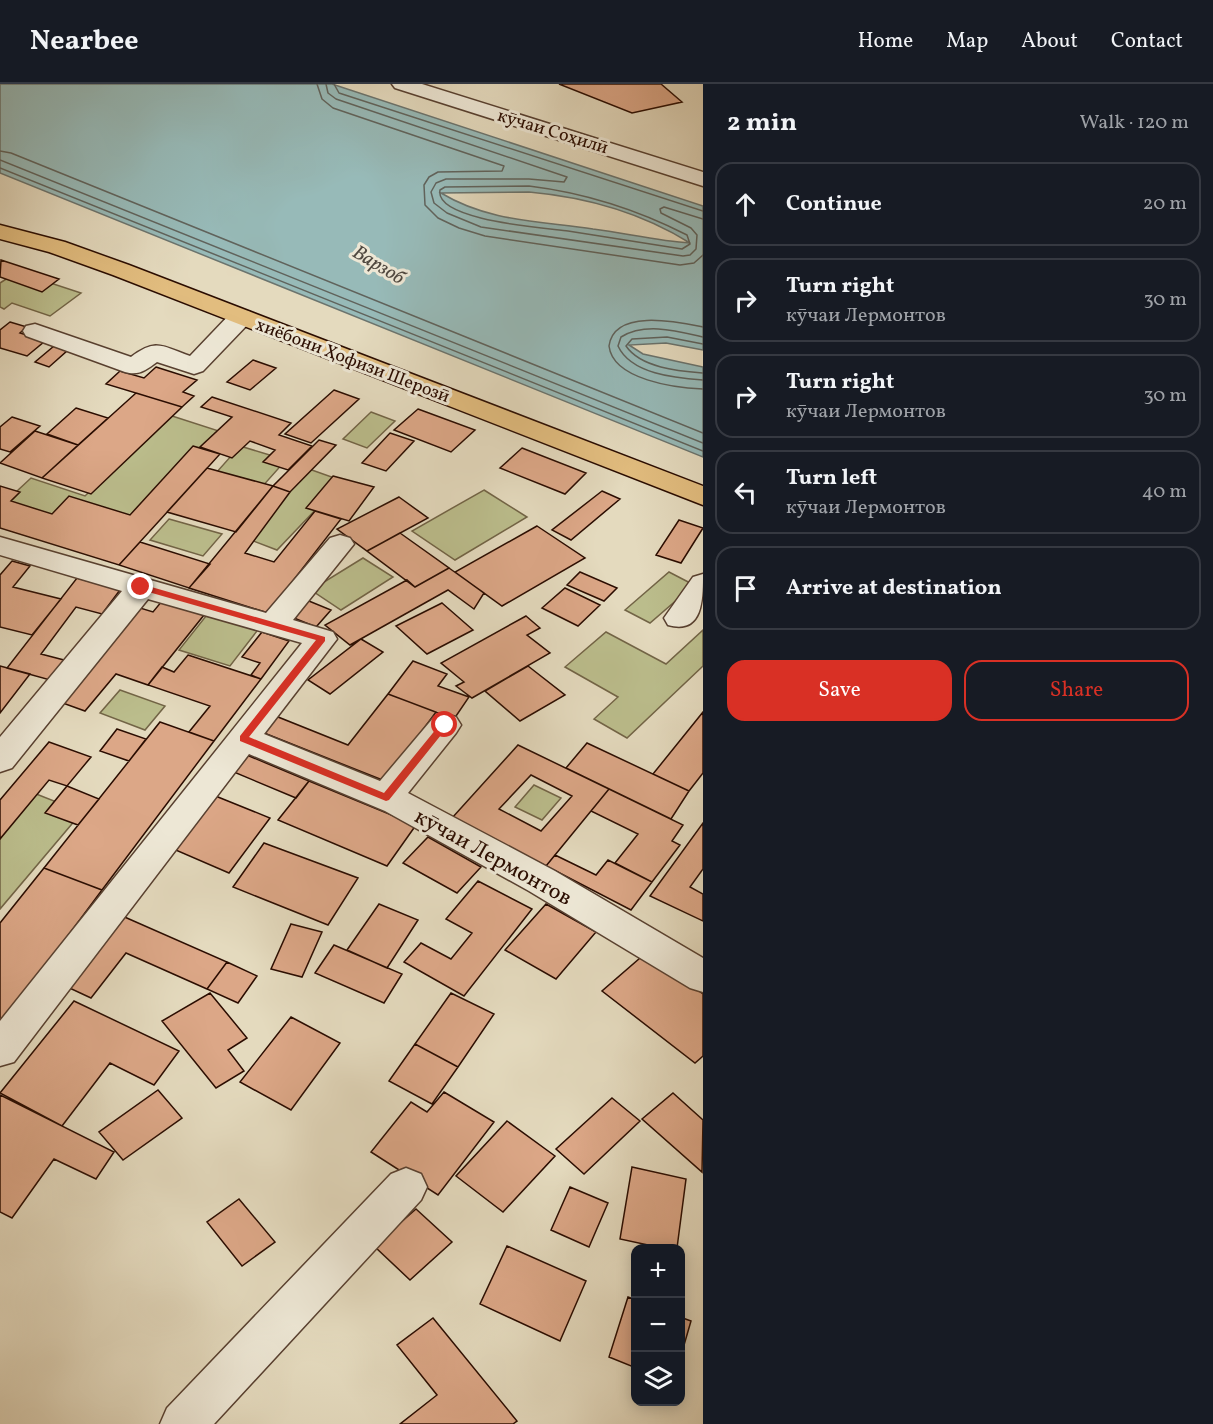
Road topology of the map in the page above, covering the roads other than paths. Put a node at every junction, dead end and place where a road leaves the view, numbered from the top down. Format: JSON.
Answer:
{"nodes":[{"id":1,"x":402,"y":84,"type":"edge"},
{"id":2,"x":596,"y":124,"type":"dead end"},
{"id":3,"x":703,"y":159,"type":"edge"},
{"id":4,"x":703,"y":179,"type":"edge"},
{"id":5,"x":0,"y":232,"type":"edge"},
{"id":6,"x":241,"y":317,"type":"junction"},
{"id":7,"x":36,"y":331,"type":"dead end"},
{"id":8,"x":703,"y":496,"type":"edge"},
{"id":9,"x":340,"y":544,"type":"dead end"},
{"id":10,"x":0,"y":546,"type":"edge"},
{"id":11,"x":703,"y":585,"type":"edge"},
{"id":12,"x":141,"y":587,"type":"junction"},
{"id":13,"x":679,"y":618,"type":"dead end"},
{"id":14,"x":272,"y":625,"type":"junction"},
{"id":15,"x":445,"y":725,"type":"dead end"},
{"id":16,"x":243,"y":738,"type":"junction"},
{"id":17,"x":0,"y":760,"type":"edge"},
{"id":18,"x":386,"y":798,"type":"junction"},
{"id":19,"x":703,"y":977,"type":"edge"},
{"id":20,"x":0,"y":1050,"type":"edge"},
{"id":21,"x":406,"y":1187,"type":"dead end"},
{"id":22,"x":183,"y":1424,"type":"edge"}],
"edges":[{"from":1,"to":4,"type":"street","name":"кӯчаи Соҳилӣ"},
{"from":2,"to":3,"type":"street","name":"кӯчаи Соҳилӣ"},
{"from":5,"to":6,"type":"main road","name":"хиёбони Ҳофизи Шерозӣ"},
{"from":6,"to":7,"type":"street"},
{"from":6,"to":8,"type":"main road","name":"хиёбони Ҳофизи Шерозӣ"},
{"from":9,"to":14,"type":"street"},
{"from":10,"to":12,"type":"street"},
{"from":11,"to":13,"type":"street"},
{"from":12,"to":14,"type":"street"},
{"from":12,"to":17,"type":"street"},
{"from":14,"to":16,"type":"street"},
{"from":15,"to":18,"type":"street"},
{"from":16,"to":18,"type":"street","name":"кӯчаи Лермонтов"},
{"from":16,"to":20,"type":"street"},
{"from":18,"to":19,"type":"street","name":"кӯчаи Лермонтов"},
{"from":21,"to":22,"type":"street"}]}
